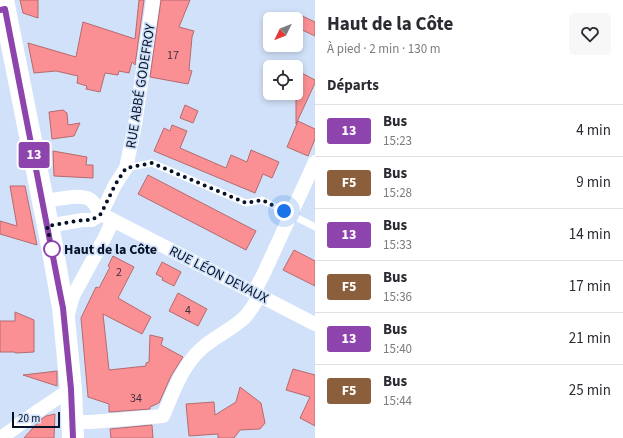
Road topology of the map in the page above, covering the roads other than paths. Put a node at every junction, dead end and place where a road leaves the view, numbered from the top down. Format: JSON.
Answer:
{"nodes":[{"id":1,"x":3,"y":0,"type":"edge"},
{"id":2,"x":153,"y":0,"type":"edge"},
{"id":3,"x":315,"y":162,"type":"edge"},
{"id":4,"x":126,"y":168,"type":"junction"},
{"id":5,"x":42,"y":202,"type":"junction"},
{"id":6,"x":291,"y":214,"type":"junction"},
{"id":7,"x":107,"y":217,"type":"junction"},
{"id":8,"x":47,"y":226,"type":"junction"},
{"id":9,"x":315,"y":227,"type":"edge"},
{"id":10,"x":257,"y":294,"type":"junction"},
{"id":11,"x":315,"y":324,"type":"edge"},
{"id":12,"x":65,"y":325,"type":"junction"},
{"id":13,"x":71,"y":389,"type":"junction"},
{"id":14,"x":72,"y":430,"type":"edge"},
{"id":15,"x":1,"y":438,"type":"edge"}],
"edges":[{"from":1,"to":5,"type":"main road"},
{"from":2,"to":4,"type":"street","name":"RUE ABBÉ GODEFROY"},
{"from":3,"to":6,"type":"street"},
{"from":4,"to":6,"type":"lane"},
{"from":4,"to":7,"type":"street","name":"RUE ABBÉ GODEFROY"},
{"from":5,"to":7,"type":"street","name":"RUE LÉON DEVAUX"},
{"from":5,"to":8,"type":"main road"},
{"from":6,"to":9,"type":"lane"},
{"from":6,"to":10,"type":"street"},
{"from":7,"to":8,"type":"street"},
{"from":7,"to":10,"type":"street","name":"RUE LÉON DEVAUX"},
{"from":7,"to":12,"type":"street","name":"RUE ABBÉ GODEFROY"},
{"from":8,"to":12,"type":"main road"},
{"from":10,"to":11,"type":"street","name":"RUE LÉON DEVAUX"},
{"from":10,"to":14,"type":"street"},
{"from":12,"to":13,"type":"main road"},
{"from":13,"to":14,"type":"main road"},
{"from":13,"to":15,"type":"street"}]}
